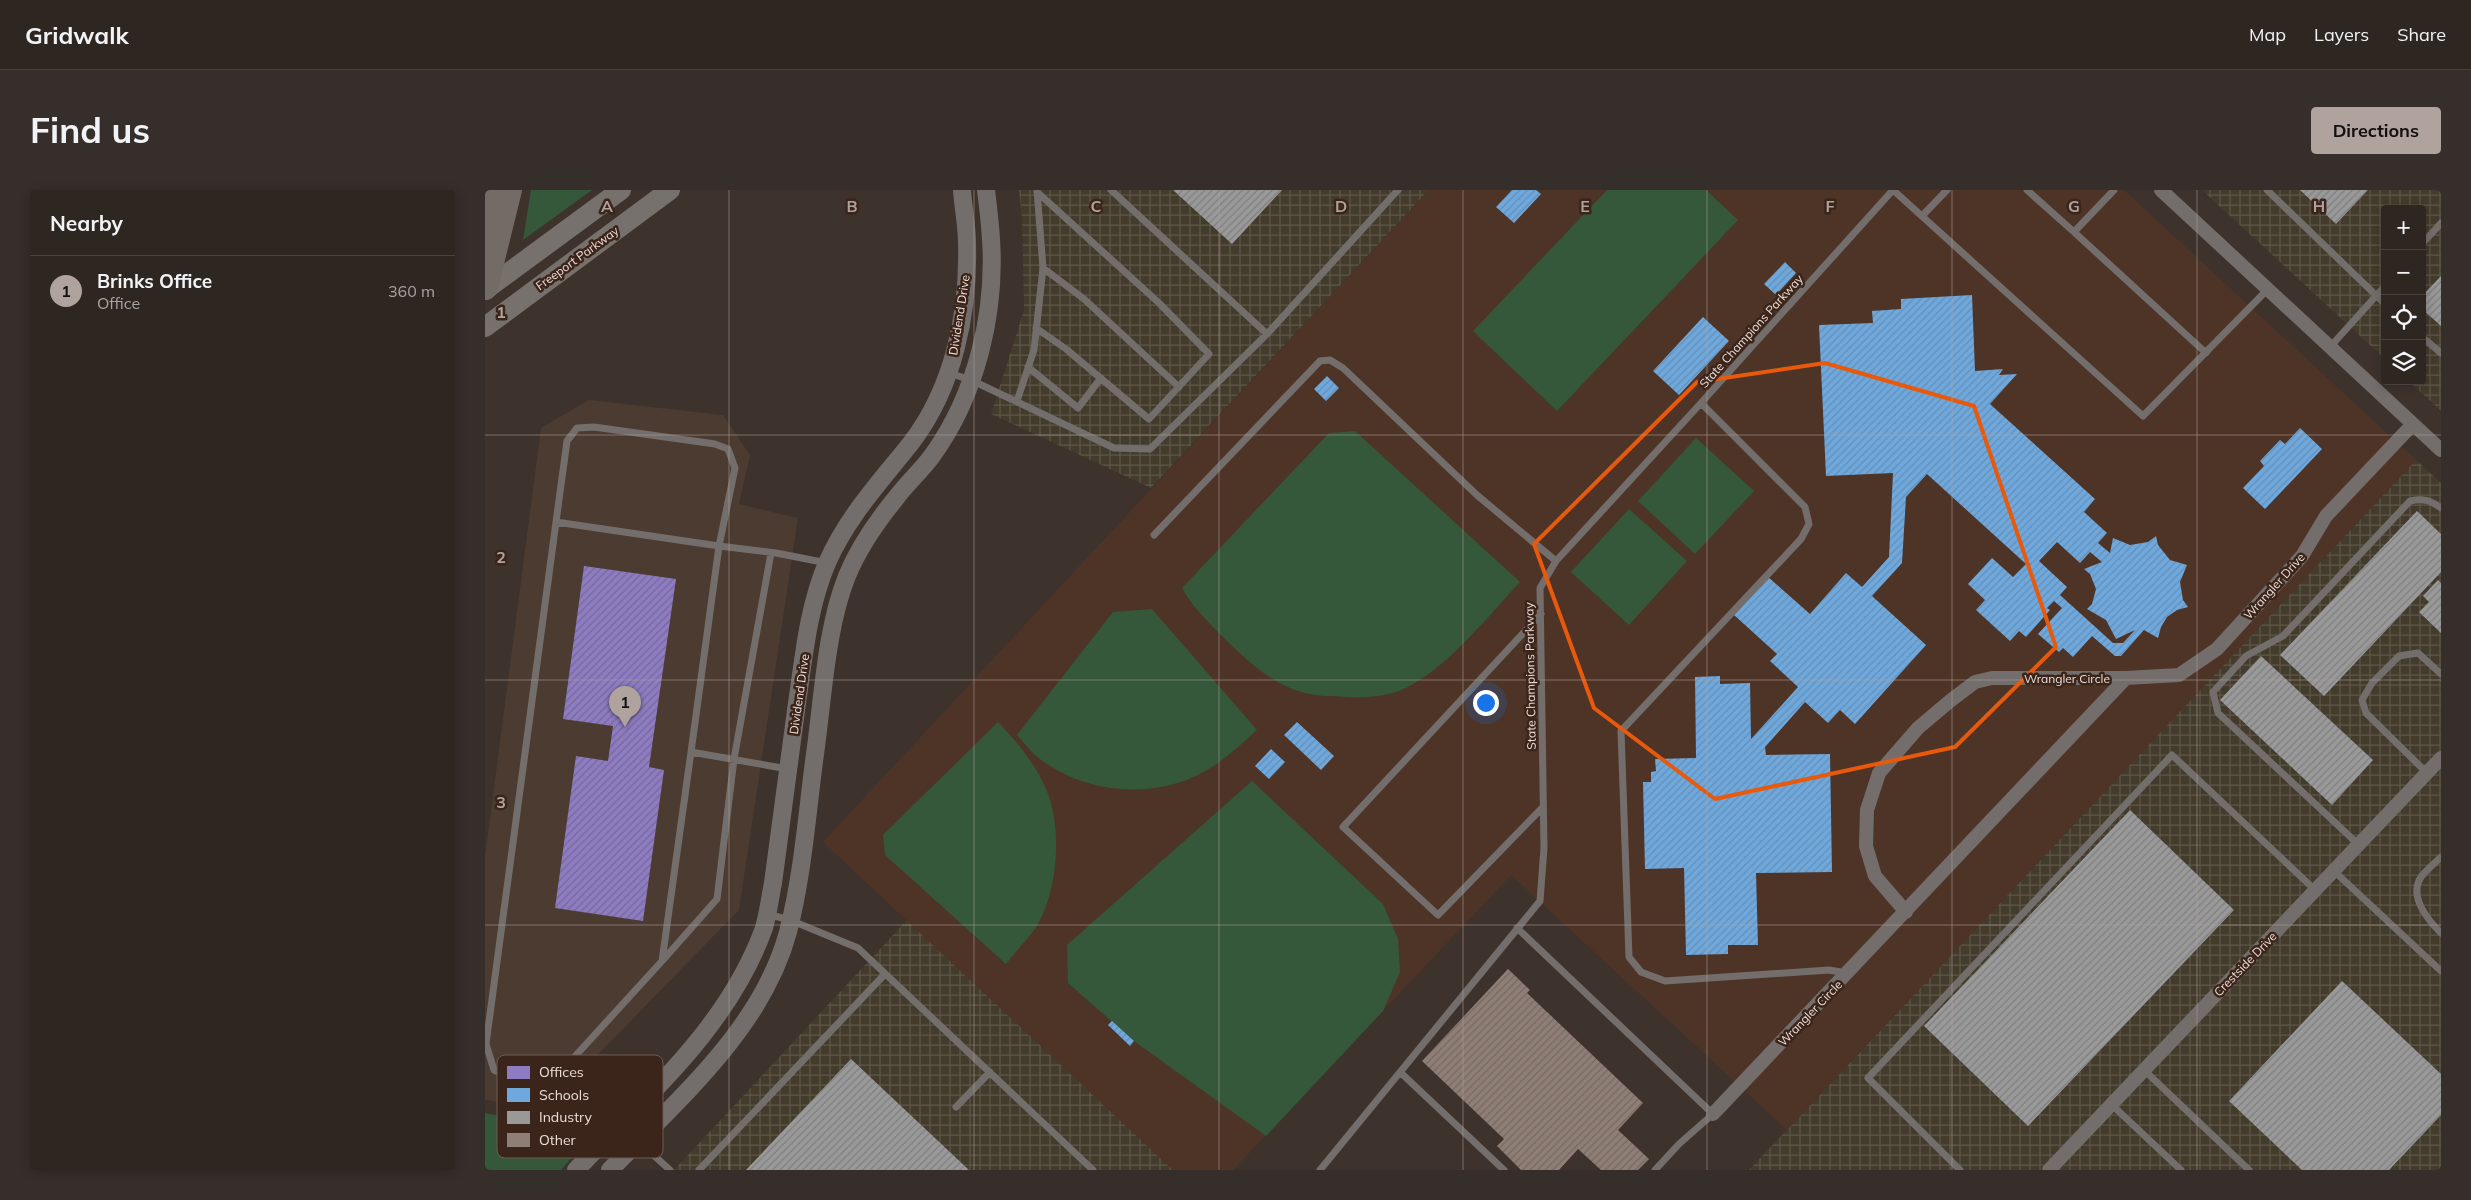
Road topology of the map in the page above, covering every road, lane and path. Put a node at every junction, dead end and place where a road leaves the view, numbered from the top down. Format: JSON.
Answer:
{"nodes":[{"id":1,"x":490,"y":190,"type":"edge"},
{"id":2,"x":509,"y":190,"type":"edge"},
{"id":3,"x":621,"y":190,"type":"edge"},
{"id":4,"x":670,"y":190,"type":"edge"},
{"id":5,"x":962,"y":190,"type":"edge"},
{"id":6,"x":986,"y":190,"type":"edge"},
{"id":7,"x":1111,"y":190,"type":"edge"},
{"id":8,"x":1398,"y":190,"type":"edge"},
{"id":9,"x":1893,"y":190,"type":"edge"},
{"id":10,"x":1947,"y":190,"type":"edge"},
{"id":11,"x":2027,"y":190,"type":"edge"},
{"id":12,"x":2114,"y":190,"type":"edge"},
{"id":13,"x":2161,"y":190,"type":"edge"},
{"id":14,"x":2267,"y":190,"type":"edge"},
{"id":15,"x":1037,"y":191,"type":"edge"},
{"id":16,"x":1922,"y":216,"type":"junction"},
{"id":17,"x":2441,"y":223,"type":"edge"},
{"id":18,"x":485,"y":225,"type":"edge"},
{"id":19,"x":2074,"y":232,"type":"junction"},
{"id":20,"x":2426,"y":240,"type":"edge"},
{"id":21,"x":1043,"y":268,"type":"junction"},
{"id":22,"x":485,"y":289,"type":"edge"},
{"id":23,"x":2268,"y":289,"type":"junction"},
{"id":24,"x":2381,"y":290,"type":"edge"},
{"id":25,"x":2376,"y":296,"type":"junction"},
{"id":26,"x":2381,"y":300,"type":"edge"},
{"id":27,"x":485,"y":327,"type":"edge"},
{"id":28,"x":1036,"y":328,"type":"junction"},
{"id":29,"x":1267,"y":334,"type":"junction"},
{"id":30,"x":2425,"y":340,"type":"edge"},
{"id":31,"x":2330,"y":347,"type":"junction"},
{"id":32,"x":2206,"y":353,"type":"junction"},
{"id":33,"x":2441,"y":354,"type":"edge"},
{"id":34,"x":1028,"y":367,"type":"junction"},
{"id":35,"x":950,"y":373,"type":"junction"},
{"id":36,"x":1101,"y":378,"type":"junction"},
{"id":37,"x":973,"y":381,"type":"junction"},
{"id":38,"x":1179,"y":387,"type":"junction"},
{"id":39,"x":1017,"y":402,"type":"junction"},
{"id":40,"x":1701,"y":403,"type":"junction"},
{"id":41,"x":2413,"y":424,"type":"junction"},
{"id":42,"x":2441,"y":450,"type":"edge"},
{"id":43,"x":2441,"y":508,"type":"edge"},
{"id":44,"x":556,"y":522,"type":"junction"},
{"id":45,"x":1153,"y":534,"type":"dead end"},
{"id":46,"x":719,"y":546,"type":"junction"},
{"id":47,"x":771,"y":553,"type":"junction"},
{"id":48,"x":1556,"y":561,"type":"junction"},
{"id":49,"x":827,"y":564,"type":"junction"},
{"id":50,"x":847,"y":576,"type":"junction"},
{"id":51,"x":1541,"y":614,"type":"junction"},
{"id":52,"x":2441,"y":674,"type":"edge"},
{"id":53,"x":2126,"y":678,"type":"junction"},
{"id":54,"x":691,"y":752,"type":"junction"},
{"id":55,"x":2441,"y":758,"type":"edge"},
{"id":56,"x":734,"y":759,"type":"junction"},
{"id":57,"x":788,"y":769,"type":"junction"},
{"id":58,"x":813,"y":772,"type":"junction"},
{"id":59,"x":2427,"y":773,"type":"junction"},
{"id":60,"x":1543,"y":807,"type":"junction"},
{"id":61,"x":2359,"y":845,"type":"junction"},
{"id":62,"x":2441,"y":856,"type":"edge"},
{"id":63,"x":2334,"y":871,"type":"junction"},
{"id":64,"x":2315,"y":890,"type":"junction"},
{"id":65,"x":1907,"y":912,"type":"junction"},
{"id":66,"x":767,"y":913,"type":"junction"},
{"id":67,"x":791,"y":920,"type":"junction"},
{"id":68,"x":1517,"y":928,"type":"junction"},
{"id":69,"x":2441,"y":933,"type":"edge"},
{"id":70,"x":662,"y":960,"type":"junction"},
{"id":71,"x":2441,"y":971,"type":"edge"},
{"id":72,"x":1848,"y":973,"type":"junction"},
{"id":73,"x":885,"y":974,"type":"junction"},
{"id":74,"x":577,"y":1055,"type":"edge"},
{"id":75,"x":1402,"y":1069,"type":"junction"},
{"id":76,"x":2144,"y":1070,"type":"junction"},
{"id":77,"x":497,"y":1071,"type":"edge"},
{"id":78,"x":990,"y":1072,"type":"junction"},
{"id":79,"x":663,"y":1079,"type":"edge"},
{"id":80,"x":2111,"y":1105,"type":"junction"},
{"id":81,"x":956,"y":1107,"type":"dead end"},
{"id":82,"x":663,"y":1114,"type":"edge"},
{"id":83,"x":1713,"y":1114,"type":"junction"},
{"id":84,"x":587,"y":1158,"type":"edge"},
{"id":85,"x":621,"y":1158,"type":"edge"},
{"id":86,"x":656,"y":1158,"type":"edge"},
{"id":87,"x":2055,"y":1168,"type":"edge"},
{"id":88,"x":576,"y":1170,"type":"edge"},
{"id":89,"x":610,"y":1170,"type":"edge"},
{"id":90,"x":670,"y":1170,"type":"edge"},
{"id":91,"x":699,"y":1170,"type":"edge"},
{"id":92,"x":1093,"y":1170,"type":"edge"},
{"id":93,"x":1320,"y":1170,"type":"edge"},
{"id":94,"x":1503,"y":1170,"type":"edge"},
{"id":95,"x":1655,"y":1170,"type":"edge"},
{"id":96,"x":1960,"y":1170,"type":"edge"},
{"id":97,"x":2181,"y":1170,"type":"edge"},
{"id":98,"x":2249,"y":1170,"type":"edge"}],
"edges":[{"from":1,"to":18,"type":"highway"},
{"from":2,"to":22,"type":"highway"},
{"from":3,"to":22,"type":"main road"},
{"from":4,"to":27,"type":"main road","name":"Freeport Parkway"},
{"from":5,"to":35,"type":"street","name":"Dividend Drive"},
{"from":6,"to":37,"type":"street","name":"Dividend Drive"},
{"from":7,"to":29,"type":"lane"},
{"from":8,"to":29,"type":"lane"},
{"from":9,"to":16,"type":"lane"},
{"from":9,"to":40,"type":"lane","name":"State Champions Parkway"},
{"from":10,"to":16,"type":"lane"},
{"from":11,"to":19,"type":"lane"},
{"from":12,"to":19,"type":"lane"},
{"from":13,"to":23,"type":"street"},
{"from":14,"to":25,"type":"lane"},
{"from":15,"to":21,"type":"lane"},
{"from":15,"to":38,"type":"lane"},
{"from":16,"to":32,"type":"lane"},
{"from":17,"to":20,"type":"lane"},
{"from":19,"to":32,"type":"lane"},
{"from":21,"to":28,"type":"lane"},
{"from":21,"to":38,"type":"lane"},
{"from":23,"to":31,"type":"street"},
{"from":23,"to":32,"type":"lane"},
{"from":24,"to":25,"type":"lane"},
{"from":25,"to":26,"type":"lane"},
{"from":25,"to":31,"type":"lane"},
{"from":28,"to":34,"type":"lane"},
{"from":28,"to":36,"type":"lane"},
{"from":29,"to":39,"type":"lane"},
{"from":30,"to":33,"type":"lane"},
{"from":31,"to":41,"type":"street"},
{"from":34,"to":36,"type":"lane"},
{"from":34,"to":39,"type":"lane"},
{"from":35,"to":37,"type":"lane"},
{"from":35,"to":49,"type":"street","name":"Dividend Drive"},
{"from":36,"to":38,"type":"lane"},
{"from":37,"to":39,"type":"lane"},
{"from":37,"to":50,"type":"street","name":"Dividend Drive"},
{"from":40,"to":48,"type":"lane","name":"State Champions Parkway"},
{"from":40,"to":72,"type":"lane"},
{"from":41,"to":42,"type":"street"},
{"from":41,"to":53,"type":"street","name":"Wrangler Drive"},
{"from":43,"to":61,"type":"lane"},
{"from":44,"to":46,"type":"lane"},
{"from":44,"to":46,"type":"lane"},
{"from":44,"to":77,"type":"lane"},
{"from":45,"to":48,"type":"lane"},
{"from":46,"to":47,"type":"lane"},
{"from":46,"to":54,"type":"lane"},
{"from":47,"to":49,"type":"lane"},
{"from":47,"to":56,"type":"lane"},
{"from":48,"to":51,"type":"lane","name":"State Champions Parkway"},
{"from":49,"to":50,"type":"street"},
{"from":49,"to":57,"type":"street","name":"Dividend Drive"},
{"from":50,"to":58,"type":"street","name":"Dividend Drive"},
{"from":51,"to":60,"type":"lane","name":"State Champions Parkway"},
{"from":51,"to":60,"type":"lane"},
{"from":52,"to":59,"type":"lane"},
{"from":53,"to":65,"type":"street","name":"Wrangler Circle"},
{"from":53,"to":65,"type":"street","name":"Wrangler Circle"},
{"from":54,"to":56,"type":"lane"},
{"from":54,"to":70,"type":"lane"},
{"from":55,"to":59,"type":"street","name":"Crestside Drive"},
{"from":56,"to":57,"type":"lane"},
{"from":56,"to":70,"type":"lane"},
{"from":57,"to":58,"type":"street"},
{"from":57,"to":66,"type":"street","name":"Dividend Drive"},
{"from":58,"to":67,"type":"street","name":"Dividend Drive"},
{"from":59,"to":61,"type":"street","name":"Crestside Drive"},
{"from":60,"to":68,"type":"lane","name":"State Champions Parkway"},
{"from":61,"to":63,"type":"street","name":"Crestside Drive"},
{"from":62,"to":69,"type":"lane"},
{"from":63,"to":64,"type":"street","name":"Crestside Drive"},
{"from":63,"to":71,"type":"lane"},
{"from":64,"to":76,"type":"street","name":"Crestside Drive"},
{"from":64,"to":96,"type":"lane"},
{"from":65,"to":72,"type":"street","name":"Wrangler Circle"},
{"from":66,"to":67,"type":"lane"},
{"from":66,"to":79,"type":"street","name":"Dividend Drive"},
{"from":67,"to":73,"type":"lane"},
{"from":67,"to":82,"type":"street","name":"Dividend Drive"},
{"from":68,"to":75,"type":"lane","name":"State Champions Parkway"},
{"from":68,"to":83,"type":"lane"},
{"from":70,"to":74,"type":"lane"},
{"from":72,"to":83,"type":"street","name":"Wrangler Circle"},
{"from":73,"to":78,"type":"lane"},
{"from":73,"to":91,"type":"lane"},
{"from":75,"to":93,"type":"lane","name":"State Champions Parkway"},
{"from":75,"to":94,"type":"lane"},
{"from":76,"to":80,"type":"street","name":"Crestside Drive"},
{"from":76,"to":98,"type":"lane"},
{"from":78,"to":81,"type":"lane"},
{"from":78,"to":92,"type":"lane"},
{"from":80,"to":87,"type":"street","name":"Crestside Drive"},
{"from":80,"to":97,"type":"lane"},
{"from":83,"to":95,"type":"lane"},
{"from":84,"to":88,"type":"street","name":"Dividend Drive"},
{"from":85,"to":89,"type":"street","name":"Dividend Drive"},
{"from":86,"to":90,"type":"lane"}]}
